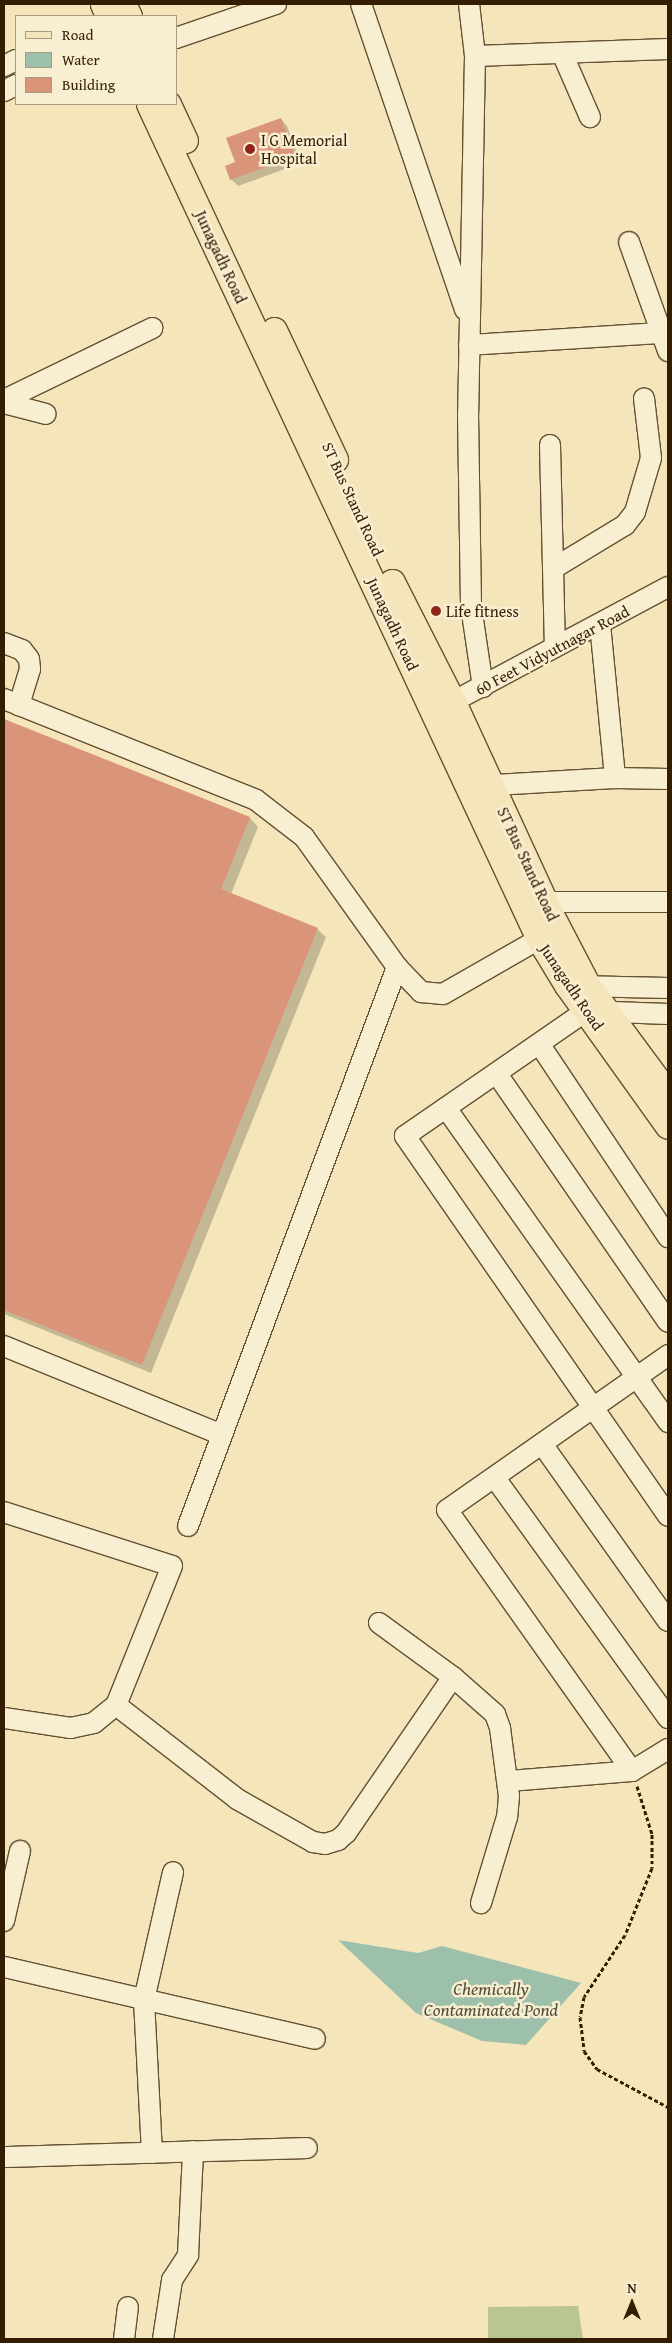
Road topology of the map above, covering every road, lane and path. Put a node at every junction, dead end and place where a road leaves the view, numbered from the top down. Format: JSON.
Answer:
{"nodes":[{"id":1,"x":276,"y":4,"type":"edge"},
{"id":2,"x":361,"y":4,"type":"edge"},
{"id":3,"x":470,"y":4,"type":"edge"},
{"id":4,"x":178,"y":37,"type":"edge"},
{"id":5,"x":668,"y":49,"type":"edge"},
{"id":6,"x":562,"y":53,"type":"junction"},
{"id":7,"x":475,"y":56,"type":"junction"},
{"id":8,"x":149,"y":105,"type":"edge"},
{"id":9,"x":168,"y":105,"type":"edge"},
{"id":10,"x":590,"y":117,"type":"dead end"},
{"id":11,"x":629,"y":242,"type":"dead end"},
{"id":12,"x":470,"y":324,"type":"junction"},
{"id":13,"x":152,"y":328,"type":"dead end"},
{"id":14,"x":665,"y":342,"type":"edge"},
{"id":15,"x":470,"y":345,"type":"junction"},
{"id":16,"x":644,"y":398,"type":"dead end"},
{"id":17,"x":4,"y":402,"type":"edge"},
{"id":18,"x":46,"y":414,"type":"dead end"},
{"id":19,"x":550,"y":445,"type":"dead end"},
{"id":20,"x":554,"y":568,"type":"junction"},
{"id":21,"x":668,"y":587,"type":"edge"},
{"id":22,"x":600,"y":624,"type":"junction"},
{"id":23,"x":4,"y":643,"type":"edge"},
{"id":24,"x":555,"y":647,"type":"junction"},
{"id":25,"x":483,"y":687,"type":"junction"},
{"id":26,"x":11,"y":702,"type":"edge"},
{"id":27,"x":444,"y":706,"type":"junction"},
{"id":28,"x":615,"y":778,"type":"junction"},
{"id":29,"x":668,"y":779,"type":"edge"},
{"id":30,"x":492,"y":785,"type":"junction"},
{"id":31,"x":468,"y":786,"type":"junction"},
{"id":32,"x":545,"y":902,"type":"junction"},
{"id":33,"x":668,"y":902,"type":"edge"},
{"id":34,"x":539,"y":939,"type":"junction"},
{"id":35,"x":397,"y":967,"type":"junction"},
{"id":36,"x":578,"y":986,"type":"junction"},
{"id":37,"x":668,"y":988,"type":"edge"},
{"id":38,"x":596,"y":1012,"type":"junction"},
{"id":39,"x":668,"y":1014,"type":"edge"},
{"id":40,"x":540,"y":1045,"type":"junction"},
{"id":41,"x":497,"y":1074,"type":"junction"},
{"id":42,"x":668,"y":1094,"type":"edge"},
{"id":43,"x":446,"y":1108,"type":"junction"},
{"id":44,"x":668,"y":1126,"type":"edge"},
{"id":45,"x":668,"y":1237,"type":"edge"},
{"id":46,"x":668,"y":1322,"type":"edge"},
{"id":47,"x":4,"y":1346,"type":"edge"},
{"id":48,"x":668,"y":1355,"type":"edge"},
{"id":49,"x":637,"y":1377,"type":"junction"},
{"id":50,"x":594,"y":1406,"type":"junction"},
{"id":51,"x":668,"y":1422,"type":"edge"},
{"id":52,"x":222,"y":1435,"type":"junction"},
{"id":53,"x":542,"y":1444,"type":"junction"},
{"id":54,"x":495,"y":1478,"type":"junction"},
{"id":55,"x":4,"y":1512,"type":"edge"},
{"id":56,"x":668,"y":1516,"type":"edge"},
{"id":57,"x":188,"y":1526,"type":"dead end"},
{"id":58,"x":668,"y":1621,"type":"edge"},
{"id":59,"x":379,"y":1623,"type":"dead end"},
{"id":60,"x":453,"y":1677,"type":"junction"},
{"id":61,"x":116,"y":1705,"type":"junction"},
{"id":62,"x":4,"y":1718,"type":"edge"},
{"id":63,"x":668,"y":1718,"type":"edge"},
{"id":64,"x":668,"y":1749,"type":"edge"},
{"id":65,"x":632,"y":1771,"type":"junction"},
{"id":66,"x":509,"y":1781,"type":"junction"},
{"id":67,"x":20,"y":1851,"type":"dead end"},
{"id":68,"x":173,"y":1872,"type":"dead end"},
{"id":69,"x":481,"y":1903,"type":"dead end"},
{"id":70,"x":4,"y":1921,"type":"edge"},
{"id":71,"x":4,"y":1967,"type":"edge"},
{"id":72,"x":144,"y":2000,"type":"junction"},
{"id":73,"x":315,"y":2039,"type":"dead end"},
{"id":74,"x":668,"y":2107,"type":"edge"},
{"id":75,"x":307,"y":2148,"type":"dead end"},
{"id":76,"x":193,"y":2152,"type":"junction"},
{"id":77,"x":152,"y":2153,"type":"junction"},
{"id":78,"x":4,"y":2157,"type":"edge"},
{"id":79,"x":128,"y":2307,"type":"dead end"},
{"id":80,"x":124,"y":2339,"type":"edge"},
{"id":81,"x":163,"y":2339,"type":"edge"}],
"edges":[{"from":1,"to":4,"type":"street"},
{"from":2,"to":12,"type":"street"},
{"from":3,"to":7,"type":"street"},
{"from":5,"to":6,"type":"street"},
{"from":6,"to":7,"type":"street"},
{"from":6,"to":10,"type":"street"},
{"from":7,"to":12,"type":"street"},
{"from":8,"to":27,"type":"main road","name":"Junagadh Road"},
{"from":9,"to":27,"type":"main road","name":"ST Bus Stand Road"},
{"from":11,"to":14,"type":"street"},
{"from":12,"to":15,"type":"street"},
{"from":13,"to":17,"type":"street"},
{"from":14,"to":15,"type":"street"},
{"from":15,"to":25,"type":"street"},
{"from":16,"to":20,"type":"street"},
{"from":17,"to":18,"type":"street"},
{"from":19,"to":20,"type":"street"},
{"from":20,"to":24,"type":"street"},
{"from":21,"to":22,"type":"street","name":"60 Feet Vidyutnagar Road"},
{"from":22,"to":24,"type":"street","name":"60 Feet Vidyutnagar Road"},
{"from":22,"to":28,"type":"street"},
{"from":23,"to":26,"type":"street"},
{"from":24,"to":25,"type":"street","name":"60 Feet Vidyutnagar Road"},
{"from":25,"to":27,"type":"street","name":"60 Feet Vidyutnagar Road"},
{"from":26,"to":35,"type":"street"},
{"from":27,"to":30,"type":"main road","name":"ST Bus Stand Road"},
{"from":27,"to":31,"type":"main road","name":"Junagadh Road"},
{"from":28,"to":29,"type":"street"},
{"from":28,"to":30,"type":"street"},
{"from":30,"to":31,"type":"street"},
{"from":30,"to":32,"type":"main road","name":"ST Bus Stand Road"},
{"from":31,"to":34,"type":"main road","name":"Junagadh Road"},
{"from":32,"to":33,"type":"street"},
{"from":32,"to":36,"type":"main road","name":"ST Bus Stand Road"},
{"from":34,"to":35,"type":"street"},
{"from":34,"to":36,"type":"main road","name":"Junagadh Road"},
{"from":35,"to":52,"type":"street"},
{"from":36,"to":37,"type":"street"},
{"from":36,"to":38,"type":"main road","name":"ST Bus Stand Road"},
{"from":38,"to":39,"type":"street"},
{"from":38,"to":40,"type":"street"},
{"from":38,"to":42,"type":"main road","name":"ST Bus Stand Road"},
{"from":38,"to":44,"type":"main road","name":"Junagadh Road"},
{"from":40,"to":41,"type":"street"},
{"from":40,"to":45,"type":"street"},
{"from":41,"to":43,"type":"street"},
{"from":41,"to":46,"type":"street"},
{"from":43,"to":49,"type":"street"},
{"from":43,"to":50,"type":"street"},
{"from":47,"to":52,"type":"street"},
{"from":48,"to":49,"type":"street"},
{"from":49,"to":50,"type":"street"},
{"from":49,"to":51,"type":"street"},
{"from":50,"to":53,"type":"street"},
{"from":50,"to":56,"type":"street"},
{"from":52,"to":57,"type":"street"},
{"from":53,"to":54,"type":"street"},
{"from":53,"to":58,"type":"street"},
{"from":54,"to":63,"type":"street"},
{"from":54,"to":65,"type":"street"},
{"from":55,"to":61,"type":"street"},
{"from":59,"to":60,"type":"street"},
{"from":60,"to":61,"type":"street"},
{"from":60,"to":66,"type":"street"},
{"from":61,"to":62,"type":"street"},
{"from":64,"to":65,"type":"street"},
{"from":65,"to":66,"type":"street"},
{"from":65,"to":74,"type":"path"},
{"from":66,"to":69,"type":"street"},
{"from":67,"to":70,"type":"street"},
{"from":68,"to":72,"type":"street"},
{"from":71,"to":72,"type":"street"},
{"from":72,"to":73,"type":"street"},
{"from":72,"to":77,"type":"street"},
{"from":75,"to":76,"type":"street"},
{"from":76,"to":77,"type":"street"},
{"from":76,"to":81,"type":"street"},
{"from":77,"to":78,"type":"street"},
{"from":79,"to":80,"type":"street"}]}
